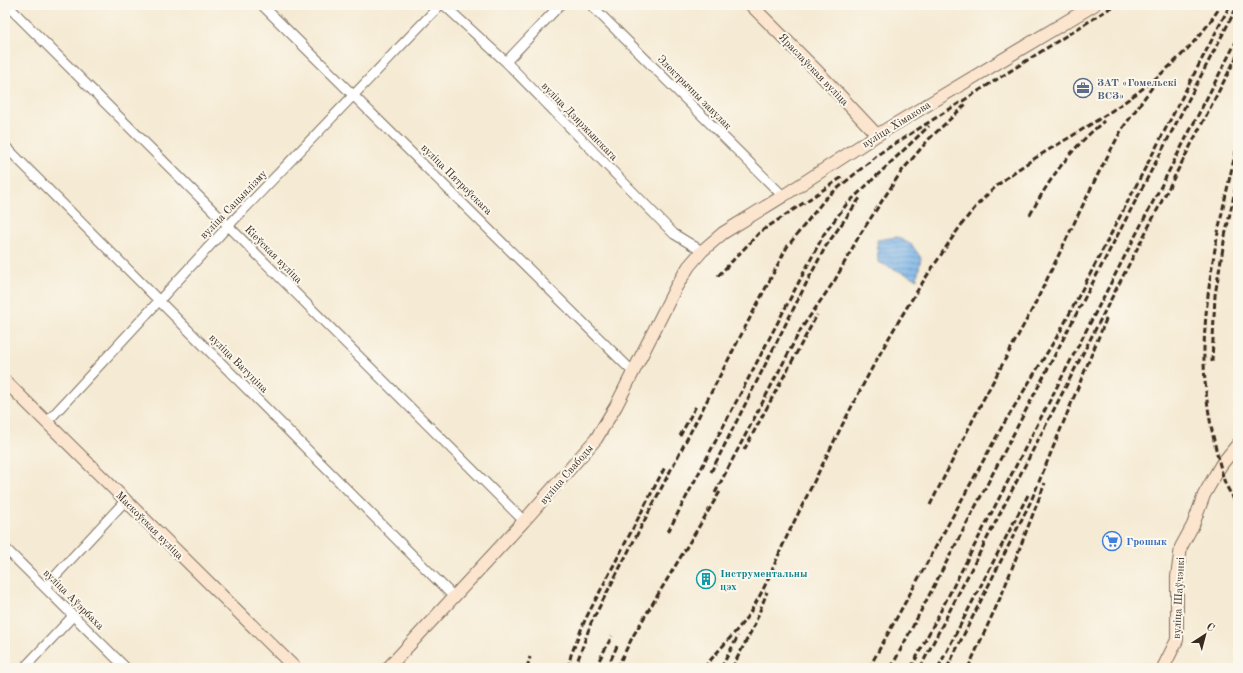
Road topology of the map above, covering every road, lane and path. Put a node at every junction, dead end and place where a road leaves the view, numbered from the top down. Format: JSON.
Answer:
{"nodes":[{"id":1,"x":7,"y":5,"type":"edge"},
{"id":2,"x":262,"y":5,"type":"edge"},
{"id":3,"x":440,"y":5,"type":"edge"},
{"id":4,"x":444,"y":5,"type":"edge"},
{"id":5,"x":560,"y":5,"type":"edge"},
{"id":6,"x":591,"y":5,"type":"edge"},
{"id":7,"x":751,"y":5,"type":"edge"},
{"id":8,"x":1094,"y":5,"type":"edge"},
{"id":9,"x":506,"y":62,"type":"junction"},
{"id":10,"x":355,"y":95,"type":"junction"},
{"id":11,"x":877,"y":135,"type":"junction"},
{"id":12,"x":5,"y":146,"type":"edge"},
{"id":13,"x":783,"y":196,"type":"junction"},
{"id":14,"x":229,"y":225,"type":"junction"},
{"id":15,"x":702,"y":251,"type":"junction"},
{"id":16,"x":160,"y":300,"type":"junction"},
{"id":17,"x":633,"y":372,"type":"junction"},
{"id":18,"x":5,"y":381,"type":"edge"},
{"id":19,"x":47,"y":422,"type":"junction"},
{"id":20,"x":1238,"y":444,"type":"edge"},
{"id":21,"x":126,"y":500,"type":"junction"},
{"id":22,"x":524,"y":521,"type":"junction"},
{"id":23,"x":5,"y":548,"type":"edge"},
{"id":24,"x":44,"y":587,"type":"junction"},
{"id":25,"x":454,"y":596,"type":"junction"},
{"id":26,"x":73,"y":616,"type":"junction"},
{"id":27,"x":24,"y":668,"type":"edge"},
{"id":28,"x":126,"y":668,"type":"edge"},
{"id":29,"x":295,"y":668,"type":"edge"},
{"id":30,"x":388,"y":668,"type":"edge"},
{"id":31,"x":1163,"y":668,"type":"edge"}],
"edges":[{"from":1,"to":14,"type":"street","name":"Кіеўская вуліца"},
{"from":2,"to":10,"type":"street","name":"вуліца Пятроўскага"},
{"from":3,"to":10,"type":"street","name":"вуліца Сацыялізму"},
{"from":4,"to":9,"type":"street","name":"вуліца Дзяржынскага"},
{"from":5,"to":9,"type":"street"},
{"from":6,"to":13,"type":"street","name":"Электрычны завулак"},
{"from":7,"to":11,"type":"street","name":"Яраслаўская вуліца"},
{"from":8,"to":11,"type":"street","name":"вуліца Хімакова"},
{"from":9,"to":15,"type":"street","name":"вуліца Дзяржынскага"},
{"from":10,"to":14,"type":"street","name":"вуліца Сацыялізму"},
{"from":10,"to":17,"type":"street","name":"вуліца Пятроўскага"},
{"from":11,"to":13,"type":"street","name":"вуліца Хімакова"},
{"from":12,"to":16,"type":"street","name":"вуліца Ватуціна"},
{"from":13,"to":15,"type":"street","name":"вуліца Хімакова"},
{"from":14,"to":16,"type":"street","name":"вуліца Сацыялізму"},
{"from":14,"to":22,"type":"street","name":"Кіеўская вуліца"},
{"from":15,"to":17,"type":"street","name":"вуліца Свабоды"},
{"from":16,"to":19,"type":"street","name":"вуліца Сацыялізму"},
{"from":16,"to":25,"type":"street","name":"вуліца Ватуціна"},
{"from":17,"to":22,"type":"street","name":"вуліца Свабоды"},
{"from":18,"to":19,"type":"street","name":"Маскоўская вуліца"},
{"from":19,"to":21,"type":"street","name":"Маскоўская вуліца"},
{"from":20,"to":31,"type":"street","name":"вуліца Шаўчэнкі"},
{"from":21,"to":24,"type":"street"},
{"from":21,"to":29,"type":"street","name":"Маскоўская вуліца"},
{"from":22,"to":25,"type":"street","name":"вуліца Свабоды"},
{"from":23,"to":24,"type":"street","name":"вуліца Аўэрбаха"},
{"from":24,"to":26,"type":"street","name":"вуліца Аўэрбаха"},
{"from":25,"to":30,"type":"street","name":"вуліца Свабоды"},
{"from":26,"to":27,"type":"street"},
{"from":26,"to":28,"type":"street","name":"вуліца Аўэрбаха"}]}
